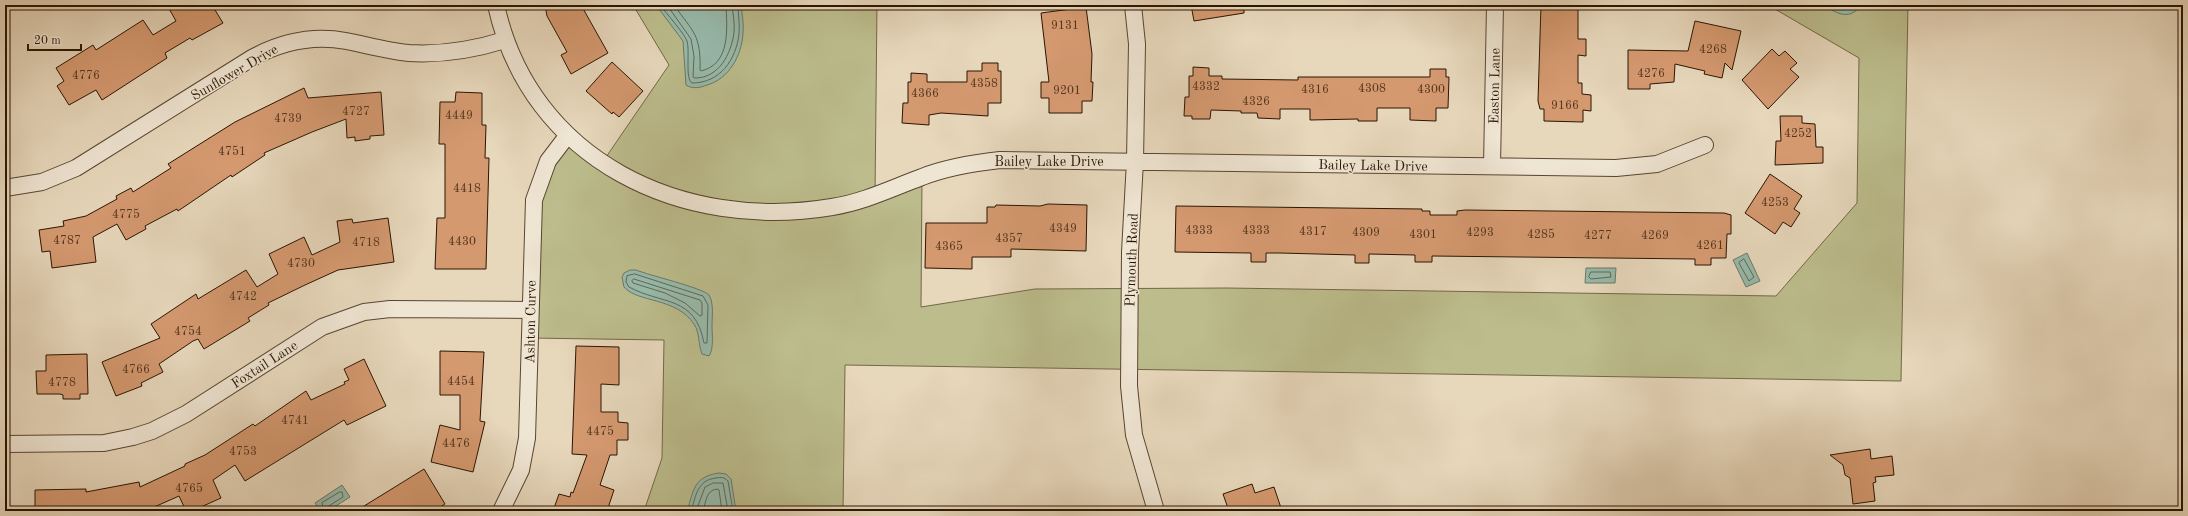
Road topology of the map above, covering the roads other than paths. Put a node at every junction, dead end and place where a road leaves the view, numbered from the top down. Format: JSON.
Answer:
{"nodes":[{"id":1,"x":496,"y":5,"type":"edge"},
{"id":2,"x":1132,"y":5,"type":"edge"},
{"id":3,"x":1495,"y":5,"type":"edge"},
{"id":4,"x":506,"y":40,"type":"junction"},
{"id":5,"x":567,"y":136,"type":"junction"},
{"id":6,"x":1705,"y":145,"type":"dead end"},
{"id":7,"x":1136,"y":162,"type":"junction"},
{"id":8,"x":1492,"y":166,"type":"junction"},
{"id":9,"x":5,"y":188,"type":"edge"},
{"id":10,"x":530,"y":310,"type":"junction"},
{"id":11,"x":5,"y":444,"type":"edge"},
{"id":12,"x":500,"y":511,"type":"edge"},
{"id":13,"x":1156,"y":511,"type":"edge"}],
"edges":[{"from":1,"to":4,"type":"street","name":"Bailey Lake Drive"},
{"from":2,"to":7,"type":"street","name":"Plymouth Road"},
{"from":3,"to":8,"type":"street","name":"Easton Lane"},
{"from":4,"to":5,"type":"street","name":"Bailey Lake Drive"},
{"from":4,"to":9,"type":"street","name":"Sunflower Drive"},
{"from":5,"to":7,"type":"street","name":"Bailey Lake Drive"},
{"from":5,"to":10,"type":"street","name":"Ashton Curve"},
{"from":6,"to":8,"type":"street","name":"Bailey Lake Drive"},
{"from":7,"to":8,"type":"street","name":"Bailey Lake Drive"},
{"from":7,"to":13,"type":"street","name":"Plymouth Road"},
{"from":10,"to":11,"type":"street","name":"Foxtail Lane"},
{"from":10,"to":12,"type":"street","name":"Ashton Curve"}]}
